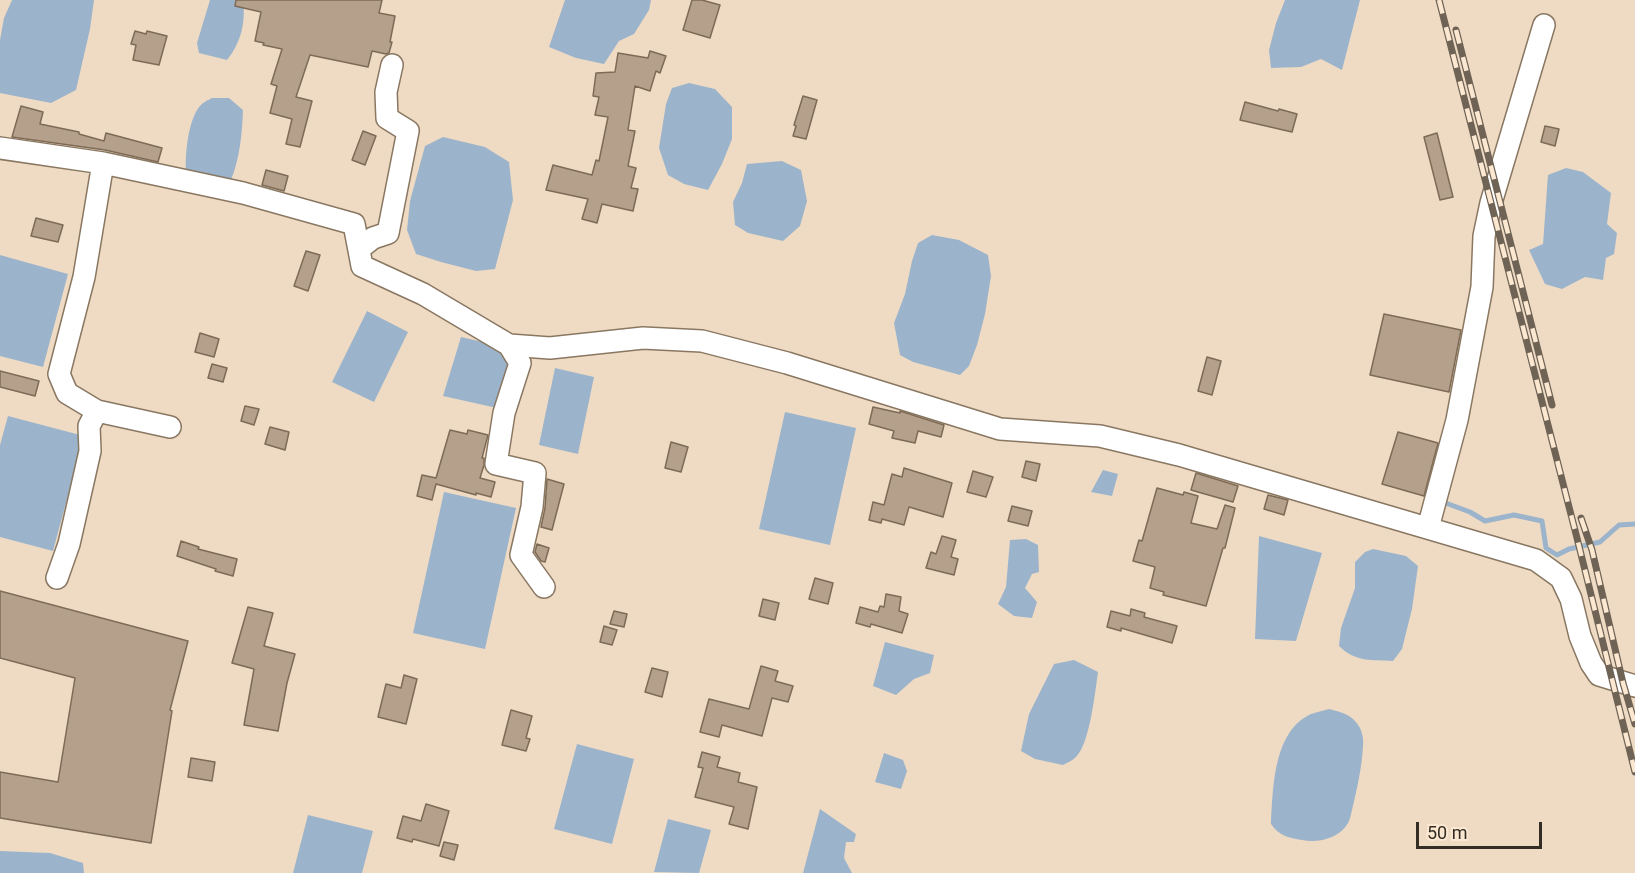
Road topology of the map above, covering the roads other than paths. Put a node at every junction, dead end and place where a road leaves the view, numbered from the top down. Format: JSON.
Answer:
{"nodes":[{"id":1,"x":1544,"y":25,"type":"dead end"},
{"id":2,"x":392,"y":65,"type":"dead end"},
{"id":3,"x":0,"y":148,"type":"edge"},
{"id":4,"x":103,"y":163,"type":"junction"},
{"id":5,"x":359,"y":249,"type":"junction"},
{"id":6,"x":509,"y":345,"type":"junction"},
{"id":7,"x":97,"y":411,"type":"junction"},
{"id":8,"x":170,"y":427,"type":"dead end"},
{"id":9,"x":1428,"y":528,"type":"junction"},
{"id":10,"x":57,"y":578,"type":"dead end"},
{"id":11,"x":544,"y":587,"type":"dead end"},
{"id":12,"x":1635,"y":686,"type":"edge"}],
"edges":[{"from":1,"to":9,"type":"street"},
{"from":2,"to":5,"type":"street"},
{"from":3,"to":4,"type":"street"},
{"from":4,"to":5,"type":"street"},
{"from":4,"to":7,"type":"street"},
{"from":5,"to":6,"type":"street"},
{"from":6,"to":9,"type":"street"},
{"from":6,"to":11,"type":"street"},
{"from":7,"to":8,"type":"street"},
{"from":7,"to":10,"type":"street"},
{"from":9,"to":12,"type":"street"}]}
